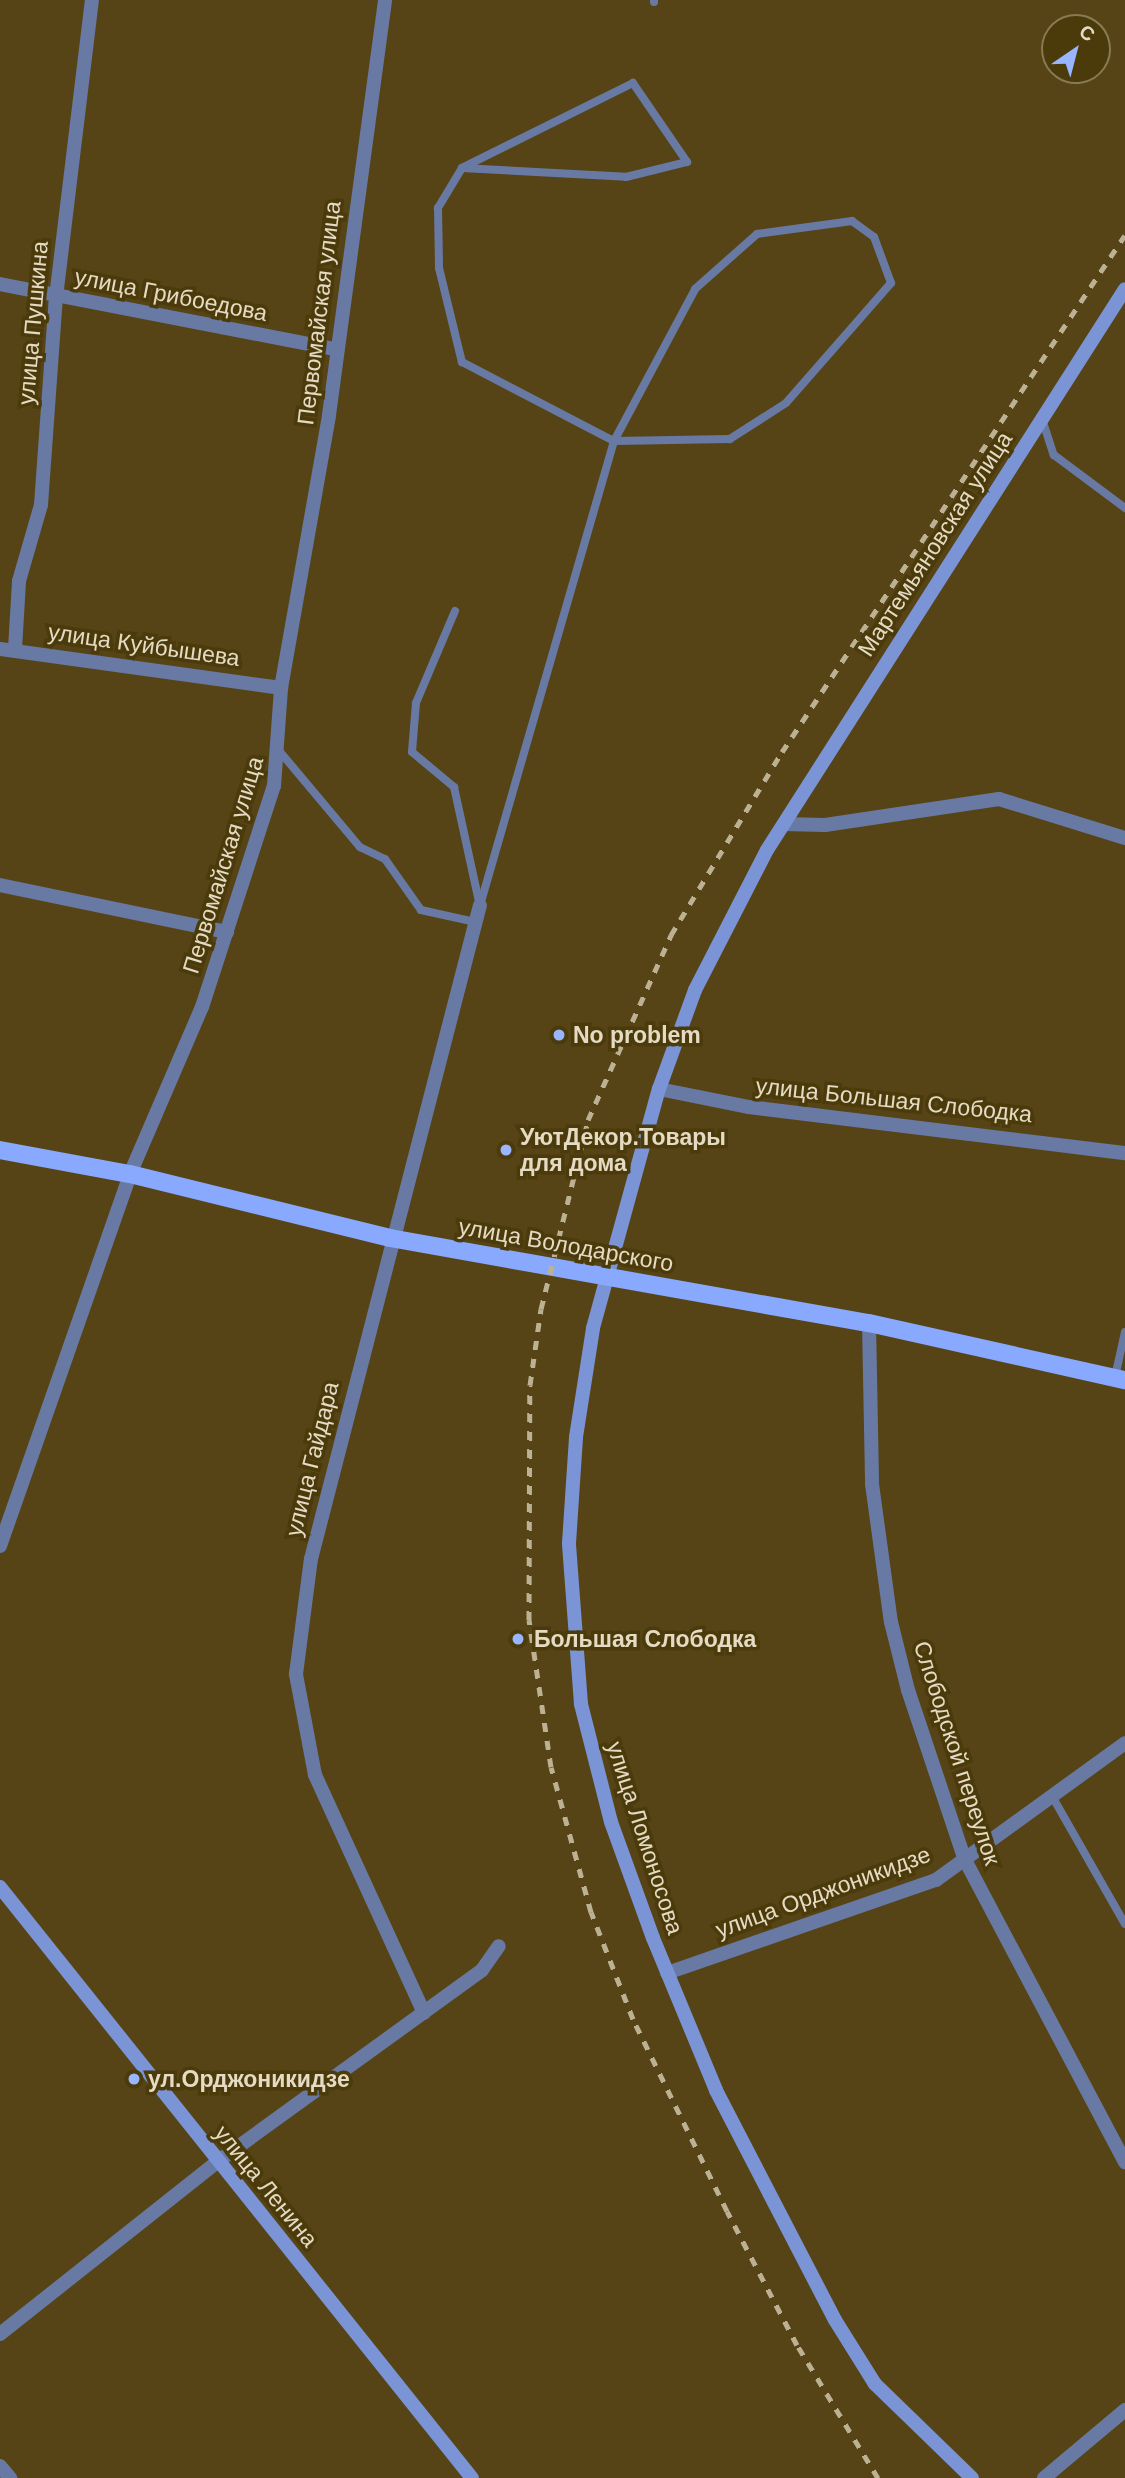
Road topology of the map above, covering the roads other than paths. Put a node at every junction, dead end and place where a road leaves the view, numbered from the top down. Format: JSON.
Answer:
{"nodes":[{"id":1,"x":92,"y":0,"type":"edge"},
{"id":2,"x":385,"y":0,"type":"edge"},
{"id":3,"x":462,"y":168,"type":"junction"},
{"id":4,"x":0,"y":284,"type":"edge"},
{"id":5,"x":1125,"y":289,"type":"edge"},
{"id":6,"x":57,"y":297,"type":"junction"},
{"id":7,"x":334,"y":349,"type":"junction"},
{"id":8,"x":1042,"y":419,"type":"junction"},
{"id":9,"x":614,"y":442,"type":"junction"},
{"id":10,"x":1125,"y":508,"type":"edge"},
{"id":11,"x":455,"y":611,"type":"dead end"},
{"id":12,"x":8,"y":649,"type":"edge"},
{"id":13,"x":281,"y":688,"type":"junction"},
{"id":14,"x":281,"y":753,"type":"junction"},
{"id":15,"x":784,"y":824,"type":"junction"},
{"id":16,"x":1125,"y":838,"type":"edge"},
{"id":17,"x":0,"y":885,"type":"edge"},
{"id":18,"x":480,"y":905,"type":"junction"},
{"id":19,"x":475,"y":922,"type":"junction"},
{"id":20,"x":227,"y":932,"type":"junction"},
{"id":21,"x":659,"y":1089,"type":"junction"},
{"id":22,"x":0,"y":1150,"type":"edge"},
{"id":23,"x":1125,"y":1153,"type":"edge"},
{"id":24,"x":130,"y":1174,"type":"junction"},
{"id":25,"x":390,"y":1238,"type":"junction"},
{"id":26,"x":609,"y":1278,"type":"junction"},
{"id":27,"x":869,"y":1323,"type":"junction"},
{"id":28,"x":1125,"y":1332,"type":"edge"},
{"id":29,"x":1120,"y":1379,"type":"edge"},
{"id":30,"x":0,"y":1546,"type":"edge"},
{"id":31,"x":1125,"y":1743,"type":"edge"},
{"id":32,"x":1052,"y":1796,"type":"junction"},
{"id":33,"x":965,"y":1860,"type":"junction"},
{"id":34,"x":0,"y":1887,"type":"edge"},
{"id":35,"x":1125,"y":1924,"type":"edge"},
{"id":36,"x":499,"y":1946,"type":"dead end"},
{"id":37,"x":667,"y":1973,"type":"junction"},
{"id":38,"x":424,"y":2013,"type":"junction"},
{"id":39,"x":217,"y":2162,"type":"junction"},
{"id":40,"x":1125,"y":2162,"type":"edge"},
{"id":41,"x":2,"y":2330,"type":"edge"},
{"id":42,"x":1125,"y":2410,"type":"edge"},
{"id":43,"x":0,"y":2466,"type":"edge"},
{"id":44,"x":10,"y":2478,"type":"edge"},
{"id":45,"x":472,"y":2478,"type":"edge"},
{"id":46,"x":972,"y":2478,"type":"edge"},
{"id":47,"x":1044,"y":2478,"type":"edge"}],
"edges":[{"from":1,"to":6,"type":"street","name":"улица Пушкина"},
{"from":2,"to":7,"type":"street","name":"Первомайская улица"},
{"from":3,"to":3,"type":"lane"},
{"from":3,"to":9,"type":"lane"},
{"from":4,"to":6,"type":"street","name":"улица Грибоедова"},
{"from":5,"to":8,"type":"main road","name":"Мартемьяновская улица"},
{"from":6,"to":7,"type":"street","name":"улица Грибоедова"},
{"from":6,"to":12,"type":"street","name":"улица Пушкина"},
{"from":7,"to":13,"type":"street","name":"Первомайская улица"},
{"from":8,"to":10,"type":"lane"},
{"from":8,"to":15,"type":"main road","name":"Мартемьяновская улица"},
{"from":9,"to":9,"type":"lane"},
{"from":9,"to":18,"type":"lane"},
{"from":11,"to":18,"type":"lane"},
{"from":12,"to":13,"type":"street","name":"улица Куйбышева"},
{"from":13,"to":14,"type":"street","name":"Первомайская улица"},
{"from":14,"to":19,"type":"lane"},
{"from":14,"to":20,"type":"street","name":"Первомайская улица"},
{"from":15,"to":16,"type":"street"},
{"from":15,"to":21,"type":"main road","name":"улица Ломоносова"},
{"from":17,"to":20,"type":"street"},
{"from":18,"to":19,"type":"street","name":"улица Гайдара"},
{"from":19,"to":25,"type":"street","name":"улица Гайдара"},
{"from":20,"to":24,"type":"street","name":"Первомайская улица"},
{"from":21,"to":23,"type":"street","name":"улица Большая Слободка"},
{"from":21,"to":26,"type":"main road","name":"улица Ломоносова"},
{"from":22,"to":24,"type":"main road","name":"улица Володарского"},
{"from":24,"to":25,"type":"main road","name":"улица Володарского"},
{"from":24,"to":30,"type":"street","name":"Первомайская улица"},
{"from":25,"to":26,"type":"main road","name":"улица Володарского"},
{"from":25,"to":38,"type":"street","name":"улица Гайдара"},
{"from":26,"to":27,"type":"main road","name":"улица Володарского"},
{"from":26,"to":37,"type":"main road","name":"улица Ломоносова"},
{"from":27,"to":29,"type":"main road","name":"улица Володарского"},
{"from":27,"to":33,"type":"street","name":"Слободской переулок"},
{"from":28,"to":29,"type":"lane"},
{"from":31,"to":32,"type":"street","name":"улица Орджоникидзе"},
{"from":32,"to":33,"type":"street","name":"улица Орджоникидзе"},
{"from":32,"to":35,"type":"lane"},
{"from":33,"to":37,"type":"street","name":"улица Орджоникидзе"},
{"from":33,"to":40,"type":"street","name":"Слободской переулок"},
{"from":34,"to":39,"type":"main road","name":"улица Ленина"},
{"from":36,"to":38,"type":"street"},
{"from":37,"to":46,"type":"main road","name":"улица Ломоносова"},
{"from":38,"to":39,"type":"street"},
{"from":39,"to":41,"type":"street"},
{"from":39,"to":45,"type":"main road","name":"улица Ленина"},
{"from":42,"to":47,"type":"street"},
{"from":43,"to":44,"type":"street"}]}
